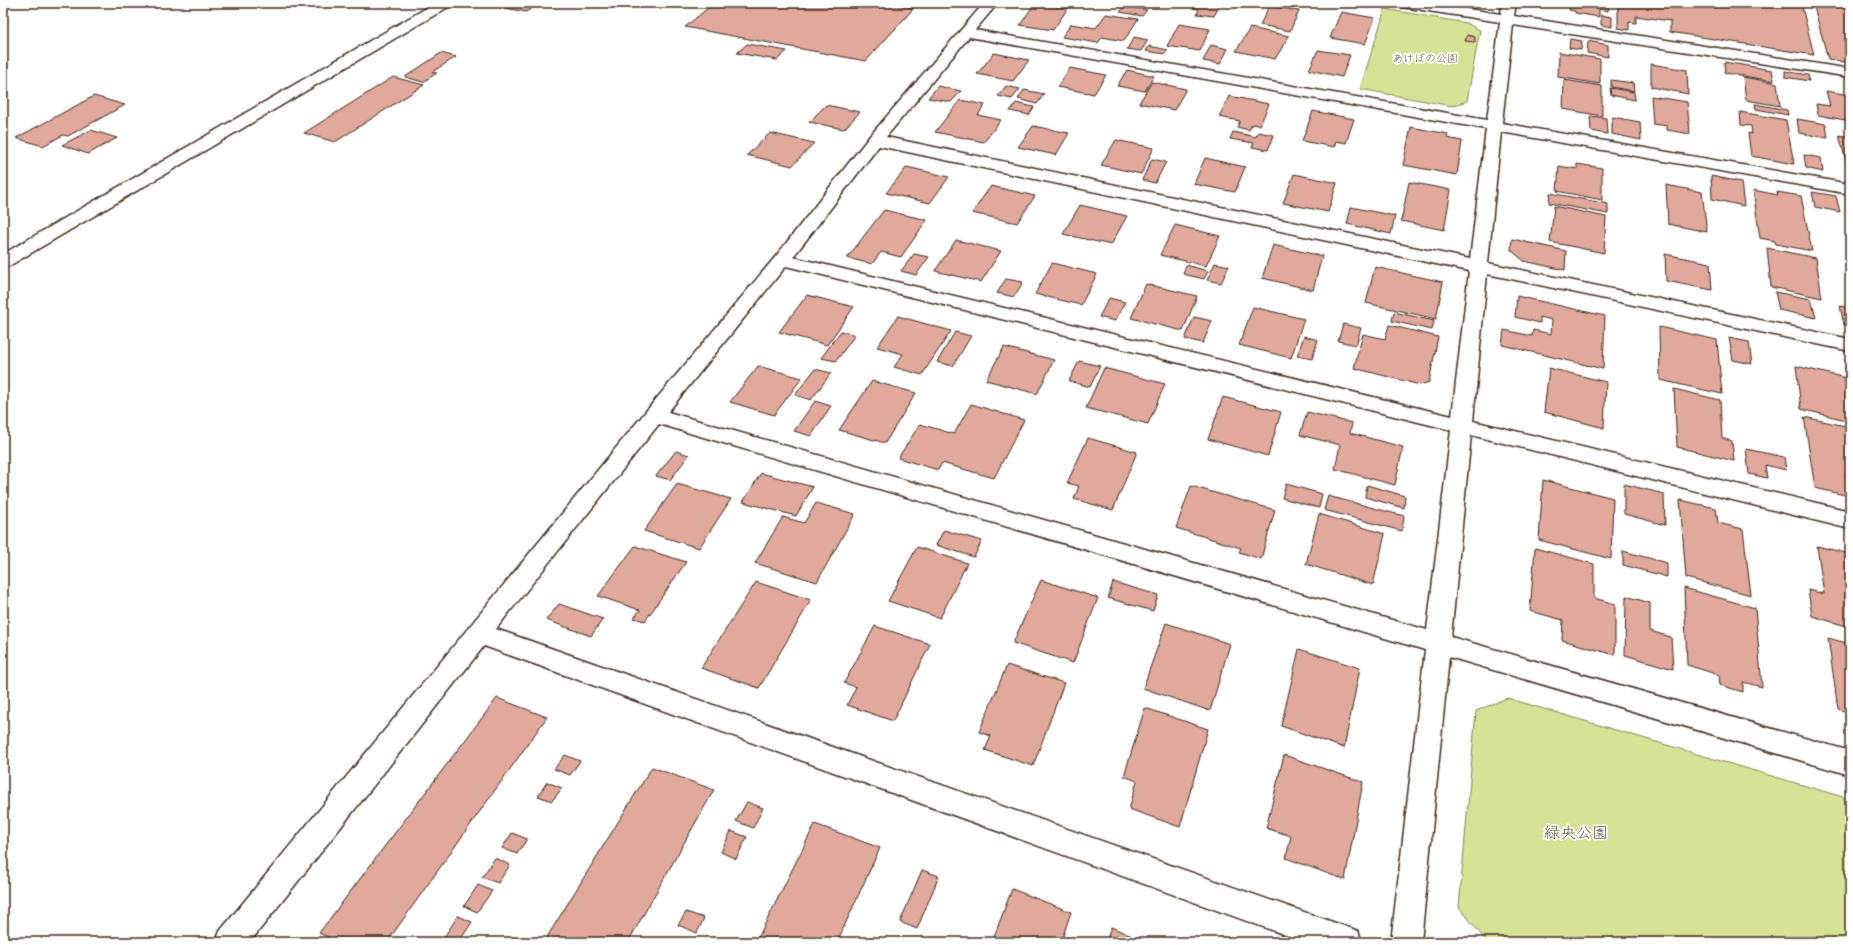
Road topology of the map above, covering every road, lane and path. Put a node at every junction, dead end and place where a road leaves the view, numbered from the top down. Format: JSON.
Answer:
{"nodes":[{"id":1,"x":445,"y":3,"type":"edge"},
{"id":2,"x":991,"y":3,"type":"edge"},
{"id":3,"x":1402,"y":3,"type":"edge"},
{"id":4,"x":1508,"y":11,"type":"edge"},
{"id":5,"x":968,"y":32,"type":"junction"},
{"id":6,"x":1850,"y":73,"type":"edge"},
{"id":7,"x":1494,"y":125,"type":"junction"},
{"id":8,"x":875,"y":140,"type":"junction"},
{"id":9,"x":1850,"y":189,"type":"edge"},
{"id":10,"x":782,"y":260,"type":"junction"},
{"id":11,"x":3,"y":262,"type":"edge"},
{"id":12,"x":1480,"y":268,"type":"junction"},
{"id":13,"x":1850,"y":345,"type":"edge"},
{"id":14,"x":654,"y":415,"type":"junction"},
{"id":15,"x":1463,"y":425,"type":"junction"},
{"id":16,"x":1850,"y":520,"type":"edge"},
{"id":17,"x":480,"y":634,"type":"junction"},
{"id":18,"x":1438,"y":643,"type":"junction"},
{"id":19,"x":1850,"y":763,"type":"edge"},
{"id":20,"x":231,"y":942,"type":"edge"},
{"id":21,"x":1347,"y":942,"type":"edge"},
{"id":22,"x":1406,"y":942,"type":"edge"}],
"edges":[{"from":1,"to":11,"type":"street"},
{"from":2,"to":5,"type":"street"},
{"from":3,"to":4,"type":"street"},
{"from":4,"to":6,"type":"street"},
{"from":4,"to":7,"type":"street"},
{"from":5,"to":7,"type":"street"},
{"from":5,"to":8,"type":"street"},
{"from":7,"to":9,"type":"street"},
{"from":7,"to":12,"type":"street"},
{"from":8,"to":10,"type":"street"},
{"from":8,"to":12,"type":"street"},
{"from":10,"to":14,"type":"street"},
{"from":10,"to":15,"type":"street"},
{"from":12,"to":13,"type":"street"},
{"from":12,"to":15,"type":"street"},
{"from":14,"to":17,"type":"street"},
{"from":14,"to":18,"type":"street"},
{"from":15,"to":16,"type":"street"},
{"from":15,"to":18,"type":"street"},
{"from":17,"to":20,"type":"street"},
{"from":17,"to":21,"type":"street"},
{"from":18,"to":19,"type":"street"},
{"from":18,"to":22,"type":"street"}]}
